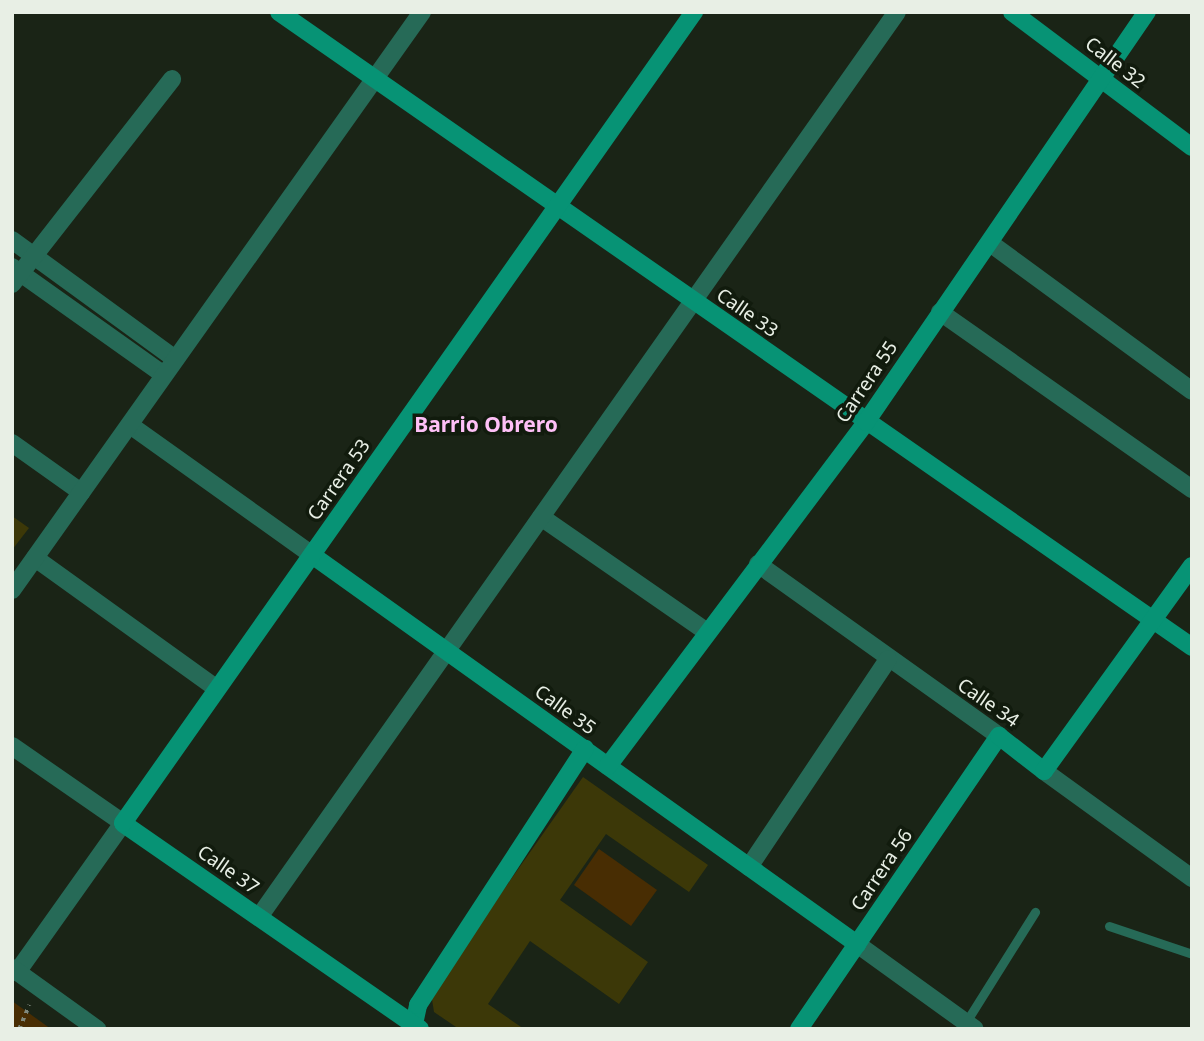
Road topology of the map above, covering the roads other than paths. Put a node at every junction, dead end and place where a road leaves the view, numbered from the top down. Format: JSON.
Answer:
{"nodes":[{"id":1,"x":279,"y":12,"type":"edge"},
{"id":2,"x":422,"y":12,"type":"edge"},
{"id":3,"x":694,"y":12,"type":"edge"},
{"id":4,"x":897,"y":12,"type":"edge"},
{"id":5,"x":1012,"y":12,"type":"edge"},
{"id":6,"x":1147,"y":12,"type":"edge"},
{"id":7,"x":374,"y":78,"type":"junction"},
{"id":8,"x":1103,"y":78,"type":"junction"},
{"id":9,"x":172,"y":79,"type":"dead end"},
{"id":10,"x":1192,"y":147,"type":"edge"},
{"id":11,"x":557,"y":206,"type":"junction"},
{"id":12,"x":12,"y":240,"type":"edge"},
{"id":13,"x":990,"y":243,"type":"junction"},
{"id":14,"x":34,"y":256,"type":"junction"},
{"id":15,"x":15,"y":274,"type":"edge"},
{"id":16,"x":692,"y":301,"type":"junction"},
{"id":17,"x":940,"y":312,"type":"junction"},
{"id":18,"x":175,"y":359,"type":"junction"},
{"id":19,"x":164,"y":375,"type":"junction"},
{"id":20,"x":1192,"y":391,"type":"edge"},
{"id":21,"x":866,"y":422,"type":"junction"},
{"id":22,"x":130,"y":425,"type":"junction"},
{"id":23,"x":12,"y":443,"type":"edge"},
{"id":24,"x":1192,"y":489,"type":"edge"},
{"id":25,"x":81,"y":492,"type":"junction"},
{"id":26,"x":541,"y":517,"type":"junction"},
{"id":27,"x":312,"y":555,"type":"junction"},
{"id":28,"x":35,"y":558,"type":"junction"},
{"id":29,"x":758,"y":564,"type":"junction"},
{"id":30,"x":1192,"y":566,"type":"edge"},
{"id":31,"x":12,"y":590,"type":"edge"},
{"id":32,"x":1151,"y":621,"type":"junction"},
{"id":33,"x":707,"y":632,"type":"junction"},
{"id":34,"x":1192,"y":647,"type":"edge"},
{"id":35,"x":448,"y":652,"type":"junction"},
{"id":36,"x":888,"y":659,"type":"junction"},
{"id":37,"x":218,"y":688,"type":"junction"},
{"id":38,"x":999,"y":736,"type":"junction"},
{"id":39,"x":12,"y":746,"type":"edge"},
{"id":40,"x":584,"y":750,"type":"junction"},
{"id":41,"x":608,"y":766,"type":"junction"},
{"id":42,"x":1044,"y":771,"type":"junction"},
{"id":43,"x":123,"y":823,"type":"junction"},
{"id":44,"x":749,"y":867,"type":"junction"},
{"id":45,"x":1192,"y":878,"type":"edge"},
{"id":46,"x":1035,"y":912,"type":"dead end"},
{"id":47,"x":259,"y":917,"type":"junction"},
{"id":48,"x":1109,"y":926,"type":"dead end"},
{"id":49,"x":857,"y":944,"type":"junction"},
{"id":50,"x":1192,"y":954,"type":"edge"},
{"id":51,"x":15,"y":970,"type":"edge"},
{"id":52,"x":970,"y":1026,"type":"edge"},
{"id":53,"x":416,"y":1027,"type":"edge"},
{"id":54,"x":97,"y":1029,"type":"edge"},
{"id":55,"x":799,"y":1029,"type":"edge"}],
"edges":[{"from":1,"to":7,"type":"street","name":"Calle 33"},
{"from":2,"to":7,"type":"street"},
{"from":3,"to":11,"type":"street","name":"Carrera 53"},
{"from":4,"to":16,"type":"street"},
{"from":5,"to":8,"type":"street","name":"Calle 32"},
{"from":6,"to":8,"type":"street","name":"Carrera 55"},
{"from":7,"to":11,"type":"street","name":"Calle 33"},
{"from":7,"to":18,"type":"street"},
{"from":8,"to":10,"type":"street","name":"Calle 32"},
{"from":8,"to":13,"type":"street","name":"Carrera 55"},
{"from":9,"to":14,"type":"street"},
{"from":11,"to":16,"type":"street","name":"Calle 33"},
{"from":11,"to":27,"type":"street","name":"Carrera 53"},
{"from":12,"to":14,"type":"street"},
{"from":13,"to":17,"type":"street","name":"Carrera 55"},
{"from":13,"to":20,"type":"street"},
{"from":14,"to":15,"type":"street"},
{"from":14,"to":18,"type":"street"},
{"from":15,"to":19,"type":"street"},
{"from":16,"to":21,"type":"street","name":"Calle 33"},
{"from":16,"to":26,"type":"street"},
{"from":17,"to":21,"type":"street","name":"Carrera 55"},
{"from":17,"to":24,"type":"street"},
{"from":18,"to":19,"type":"street"},
{"from":19,"to":22,"type":"street"},
{"from":21,"to":29,"type":"street","name":"Carrera 55"},
{"from":21,"to":32,"type":"street","name":"Calle 33"},
{"from":22,"to":25,"type":"street"},
{"from":22,"to":27,"type":"street","name":"Calle 35"},
{"from":23,"to":25,"type":"street"},
{"from":25,"to":28,"type":"street"},
{"from":26,"to":33,"type":"street"},
{"from":26,"to":35,"type":"street"},
{"from":27,"to":35,"type":"street","name":"Calle 35"},
{"from":27,"to":37,"type":"street","name":"Carrera 53"},
{"from":28,"to":31,"type":"street"},
{"from":28,"to":37,"type":"street"},
{"from":29,"to":33,"type":"street","name":"Carrera 55"},
{"from":29,"to":36,"type":"street","name":"Calle 34"},
{"from":30,"to":32,"type":"street"},
{"from":32,"to":34,"type":"street","name":"Calle 33"},
{"from":32,"to":42,"type":"street"},
{"from":33,"to":41,"type":"street","name":"Carrera 55"},
{"from":35,"to":40,"type":"street","name":"Calle 35"},
{"from":35,"to":47,"type":"street"},
{"from":36,"to":38,"type":"street","name":"Calle 34"},
{"from":36,"to":44,"type":"street"},
{"from":37,"to":43,"type":"street","name":"Carrera 53"},
{"from":38,"to":42,"type":"street","name":"Calle 34"},
{"from":38,"to":49,"type":"street","name":"Carrera 56"},
{"from":39,"to":43,"type":"street","name":"Calle 37"},
{"from":40,"to":41,"type":"street","name":"Calle 35"},
{"from":40,"to":53,"type":"street"},
{"from":41,"to":44,"type":"street","name":"Calle 35"},
{"from":42,"to":45,"type":"street","name":"Calle 34"},
{"from":43,"to":47,"type":"street","name":"Calle 37"},
{"from":43,"to":51,"type":"street","name":"Carrera 53"},
{"from":44,"to":49,"type":"street","name":"Calle 35"},
{"from":46,"to":52,"type":"lane"},
{"from":47,"to":53,"type":"street","name":"Calle 37"},
{"from":48,"to":50,"type":"lane"},
{"from":49,"to":52,"type":"street","name":"Calle 35"},
{"from":49,"to":55,"type":"street","name":"Carrera 56"},
{"from":51,"to":54,"type":"street"}]}
